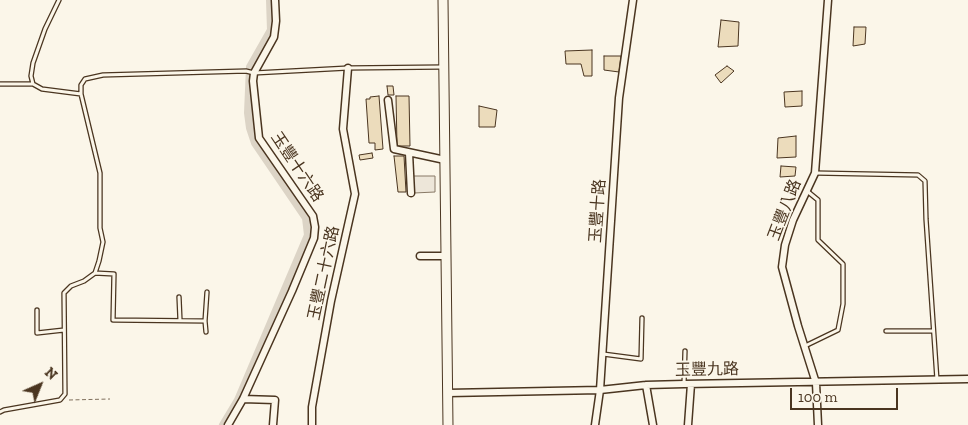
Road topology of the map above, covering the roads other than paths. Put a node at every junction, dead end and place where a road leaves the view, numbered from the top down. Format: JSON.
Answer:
{"nodes":[{"id":1,"x":59,"y":0,"type":"edge"},
{"id":2,"x":275,"y":0,"type":"edge"},
{"id":3,"x":443,"y":0,"type":"edge"},
{"id":4,"x":633,"y":0,"type":"edge"},
{"id":5,"x":828,"y":0,"type":"edge"},
{"id":6,"x":444,"y":67,"type":"junction"},
{"id":7,"x":348,"y":68,"type":"junction"},
{"id":8,"x":253,"y":73,"type":"junction"},
{"id":9,"x":0,"y":84,"type":"edge"},
{"id":10,"x":33,"y":84,"type":"junction"},
{"id":11,"x":81,"y":94,"type":"junction"},
{"id":12,"x":388,"y":100,"type":"dead end"},
{"id":13,"x":409,"y":153,"type":"junction"},
{"id":14,"x":445,"y":160,"type":"junction"},
{"id":15,"x":815,"y":172,"type":"junction"},
{"id":16,"x":806,"y":191,"type":"junction"},
{"id":17,"x":411,"y":193,"type":"dead end"},
{"id":18,"x":420,"y":256,"type":"dead end"},
{"id":19,"x":446,"y":256,"type":"junction"},
{"id":20,"x":95,"y":273,"type":"junction"},
{"id":21,"x":207,"y":292,"type":"dead end"},
{"id":22,"x":179,"y":297,"type":"dead end"},
{"id":23,"x":37,"y":310,"type":"dead end"},
{"id":24,"x":642,"y":318,"type":"dead end"},
{"id":25,"x":180,"y":320,"type":"junction"},
{"id":26,"x":205,"y":320,"type":"junction"},
{"id":27,"x":64,"y":330,"type":"junction"},
{"id":28,"x":886,"y":331,"type":"dead end"},
{"id":29,"x":933,"y":331,"type":"junction"},
{"id":30,"x":206,"y":332,"type":"dead end"},
{"id":31,"x":804,"y":347,"type":"junction"},
{"id":32,"x":685,"y":351,"type":"dead end"},
{"id":33,"x":602,"y":354,"type":"junction"},
{"id":34,"x":968,"y":379,"type":"edge"},
{"id":35,"x":937,"y":380,"type":"junction"},
{"id":36,"x":816,"y":383,"type":"junction"},
{"id":37,"x":687,"y":384,"type":"junction"},
{"id":38,"x":646,"y":385,"type":"junction"},
{"id":39,"x":600,"y":390,"type":"junction"},
{"id":40,"x":448,"y":393,"type":"junction"},
{"id":41,"x":243,"y":398,"type":"junction"},
{"id":42,"x":0,"y":412,"type":"edge"},
{"id":43,"x":228,"y":425,"type":"edge"},
{"id":44,"x":273,"y":425,"type":"edge"},
{"id":45,"x":312,"y":425,"type":"edge"},
{"id":46,"x":448,"y":425,"type":"edge"},
{"id":47,"x":595,"y":425,"type":"edge"},
{"id":48,"x":653,"y":425,"type":"edge"},
{"id":49,"x":688,"y":425,"type":"edge"},
{"id":50,"x":818,"y":425,"type":"edge"}],
"edges":[{"from":1,"to":10,"type":"lane"},
{"from":2,"to":8,"type":"street","name":"玉豐十六路"},
{"from":3,"to":6,"type":"main road"},
{"from":4,"to":33,"type":"street","name":"玉豐十路"},
{"from":5,"to":15,"type":"street","name":"玉豐八路"},
{"from":6,"to":7,"type":"lane"},
{"from":6,"to":14,"type":"main road"},
{"from":7,"to":8,"type":"lane"},
{"from":7,"to":45,"type":"street","name":"玉豐二十六路"},
{"from":8,"to":11,"type":"lane"},
{"from":8,"to":41,"type":"street","name":"玉豐十六路"},
{"from":9,"to":10,"type":"lane"},
{"from":10,"to":11,"type":"lane"},
{"from":11,"to":20,"type":"lane"},
{"from":12,"to":13,"type":"street"},
{"from":13,"to":14,"type":"street"},
{"from":13,"to":17,"type":"street"},
{"from":14,"to":19,"type":"main road"},
{"from":15,"to":16,"type":"street","name":"玉豐八路"},
{"from":15,"to":29,"type":"lane"},
{"from":16,"to":31,"type":"street","name":"玉豐八路"},
{"from":16,"to":31,"type":"lane"},
{"from":18,"to":19,"type":"street"},
{"from":19,"to":40,"type":"main road"},
{"from":20,"to":25,"type":"lane"},
{"from":20,"to":27,"type":"lane"},
{"from":21,"to":26,"type":"lane"},
{"from":22,"to":25,"type":"lane"},
{"from":23,"to":27,"type":"lane"},
{"from":24,"to":33,"type":"lane"},
{"from":25,"to":26,"type":"lane"},
{"from":26,"to":30,"type":"lane"},
{"from":27,"to":42,"type":"lane"},
{"from":28,"to":29,"type":"lane"},
{"from":29,"to":35,"type":"lane"},
{"from":31,"to":36,"type":"street","name":"玉豐八路"},
{"from":32,"to":37,"type":"lane"},
{"from":33,"to":39,"type":"street","name":"玉豐十路"},
{"from":34,"to":35,"type":"street","name":"玉豐九路"},
{"from":35,"to":36,"type":"street","name":"玉豐九路"},
{"from":36,"to":37,"type":"street","name":"玉豐九路"},
{"from":36,"to":50,"type":"street","name":"玉豐八路"},
{"from":37,"to":38,"type":"street","name":"玉豐九路"},
{"from":37,"to":49,"type":"street"},
{"from":38,"to":39,"type":"street","name":"玉豐九路"},
{"from":38,"to":48,"type":"street"},
{"from":39,"to":40,"type":"street","name":"玉豐九路"},
{"from":39,"to":47,"type":"street","name":"玉豐十路"},
{"from":40,"to":46,"type":"main road"},
{"from":41,"to":43,"type":"street","name":"玉豐十六路"},
{"from":41,"to":44,"type":"street"}]}
